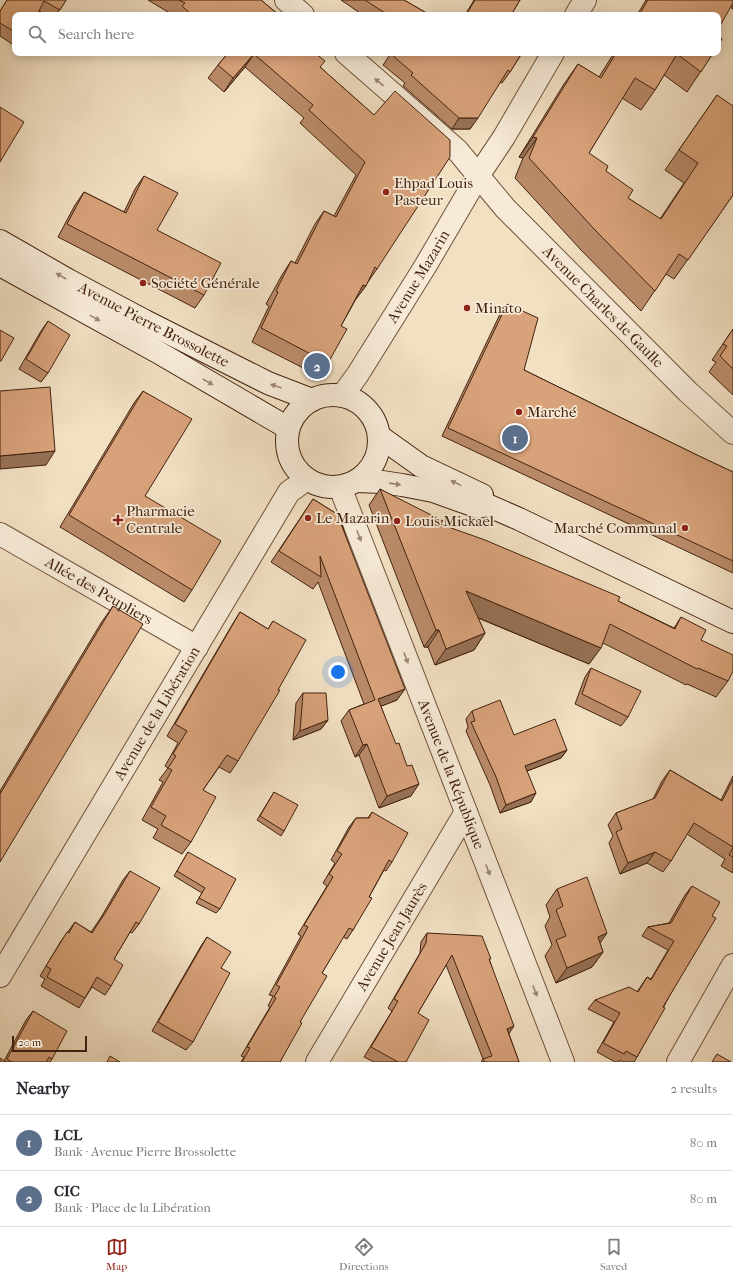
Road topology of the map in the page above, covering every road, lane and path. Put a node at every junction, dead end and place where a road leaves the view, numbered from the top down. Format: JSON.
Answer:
{"nodes":[{"id":1,"x":286,"y":0,"type":"edge"},
{"id":2,"x":585,"y":0,"type":"edge"},
{"id":3,"x":300,"y":12,"type":"edge"},
{"id":4,"x":578,"y":12,"type":"edge"},
{"id":5,"x":349,"y":56,"type":"edge"},
{"id":6,"x":551,"y":56,"type":"edge"},
{"id":7,"x":478,"y":176,"type":"junction"},
{"id":8,"x":0,"y":241,"type":"edge"},
{"id":9,"x":0,"y":265,"type":"edge"},
{"id":10,"x":196,"y":347,"type":"junction"},
{"id":11,"x":156,"y":351,"type":"junction"},
{"id":12,"x":342,"y":396,"type":"junction"},
{"id":13,"x":312,"y":400,"type":"junction"},
{"id":14,"x":288,"y":428,"type":"junction"},
{"id":15,"x":733,"y":433,"type":"edge"},
{"id":16,"x":379,"y":436,"type":"junction"},
{"id":17,"x":307,"y":479,"type":"junction"},
{"id":18,"x":348,"y":484,"type":"junction"},
{"id":19,"x":487,"y":505,"type":"junction"},
{"id":20,"x":0,"y":534,"type":"edge"},
{"id":21,"x":733,"y":622,"type":"edge"},
{"id":22,"x":197,"y":648,"type":"junction"},
{"id":23,"x":466,"y":812,"type":"junction"},
{"id":24,"x":7,"y":950,"type":"edge"},
{"id":25,"x":733,"y":965,"type":"edge"},
{"id":26,"x":0,"y":976,"type":"edge"},
{"id":27,"x":317,"y":1062,"type":"edge"},
{"id":28,"x":563,"y":1062,"type":"edge"},
{"id":29,"x":678,"y":1062,"type":"edge"}],
"edges":[{"from":1,"to":3,"type":"street"},
{"from":2,"to":4,"type":"street"},
{"from":7,"to":5,"type":"street","name":"Avenue Charles de Gaulle","one_way":true},
{"from":6,"to":7,"type":"street","name":"Avenue Mazarin"},
{"from":7,"to":12,"type":"street","name":"Avenue Mazarin"},
{"from":7,"to":15,"type":"street","name":"Avenue Charles de Gaulle"},
{"from":10,"to":8,"type":"street","name":"Avenue Pierre Brossolette","one_way":true},
{"from":9,"to":11,"type":"street","name":"Avenue Pierre Brossolette","one_way":true},
{"from":10,"to":11,"type":"street"},
{"from":13,"to":10,"type":"street","name":"Avenue Pierre Brossolette","one_way":true},
{"from":11,"to":14,"type":"street","name":"Avenue Pierre Brossolette","one_way":true},
{"from":12,"to":13,"type":"street"},
{"from":12,"to":16,"type":"street"},
{"from":13,"to":14,"type":"street"},
{"from":14,"to":17,"type":"street"},
{"from":16,"to":18,"type":"street"},
{"from":19,"to":16,"type":"street","one_way":true},
{"from":17,"to":18,"type":"street"},
{"from":17,"to":22,"type":"street","name":"Avenue de la Libération"},
{"from":18,"to":19,"type":"street","one_way":true},
{"from":18,"to":23,"type":"street","name":"Avenue de la République","one_way":true},
{"from":19,"to":21,"type":"street"},
{"from":20,"to":22,"type":"street","name":"Allée des Peupliers"},
{"from":22,"to":24,"type":"street","name":"Avenue de la Libération"},
{"from":23,"to":27,"type":"street","name":"Avenue Jean Jaurès"},
{"from":23,"to":28,"type":"street","name":"Avenue de la République","one_way":true},
{"from":24,"to":26,"type":"street","name":"Avenue de la Libération"},
{"from":25,"to":29,"type":"street"}]}
